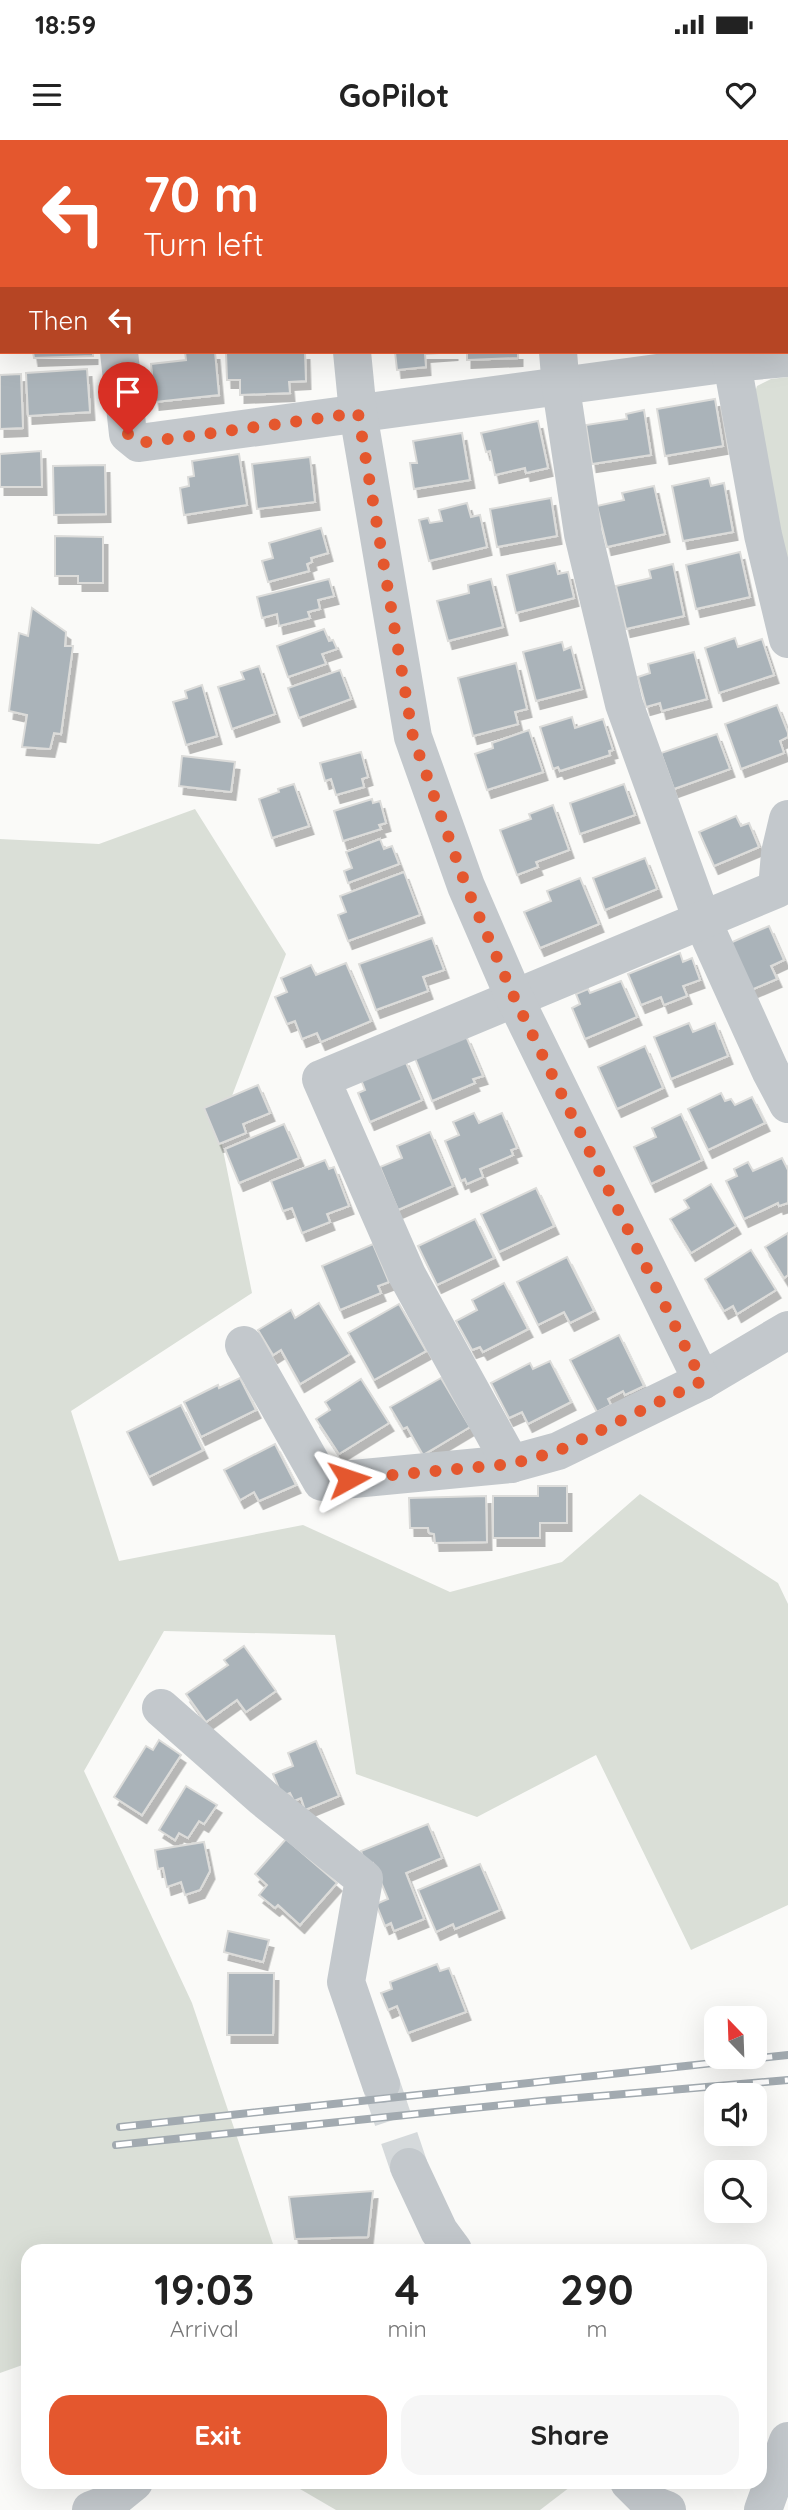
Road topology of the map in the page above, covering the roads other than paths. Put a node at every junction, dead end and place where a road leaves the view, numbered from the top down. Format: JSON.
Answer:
{"nodes":[{"id":1,"x":120,"y":354,"type":"edge"},
{"id":2,"x":352,"y":354,"type":"edge"},
{"id":3,"x":731,"y":358,"type":"edge"},
{"id":4,"x":788,"y":358,"type":"edge"},
{"id":5,"x":560,"y":370,"type":"edge"},
{"id":6,"x":358,"y":413,"type":"junction"},
{"id":7,"x":788,"y":639,"type":"edge"},
{"id":8,"x":788,"y":819,"type":"edge"},
{"id":9,"x":702,"y":920,"type":"junction"},
{"id":10,"x":514,"y":997,"type":"junction"},
{"id":11,"x":788,"y":1104,"type":"edge"},
{"id":12,"x":788,"y":1330,"type":"edge"},
{"id":13,"x":244,"y":1345,"type":"dead end"},
{"id":14,"x":702,"y":1381,"type":"junction"},
{"id":15,"x":511,"y":1464,"type":"junction"},
{"id":16,"x":161,"y":1708,"type":"dead end"},
{"id":17,"x":380,"y":2084,"type":"tunnel mouth"},
{"id":18,"x":409,"y":2166,"type":"tunnel mouth"},
{"id":19,"x":449,"y":2244,"type":"edge"},
{"id":20,"x":788,"y":2441,"type":"edge"},
{"id":21,"x":125,"y":2489,"type":"edge"},
{"id":22,"x":636,"y":2489,"type":"edge"},
{"id":23,"x":91,"y":2510,"type":"edge"},
{"id":24,"x":667,"y":2510,"type":"edge"},
{"id":25,"x":763,"y":2510,"type":"edge"}],
"edges":[{"from":1,"to":6,"type":"street"},
{"from":2,"to":6,"type":"street"},
{"from":3,"to":4,"type":"street"},
{"from":3,"to":5,"type":"street"},
{"from":3,"to":7,"type":"street"},
{"from":5,"to":6,"type":"street"},
{"from":5,"to":9,"type":"street"},
{"from":6,"to":10,"type":"street"},
{"from":8,"to":9,"type":"street"},
{"from":9,"to":10,"type":"street"},
{"from":9,"to":11,"type":"street"},
{"from":10,"to":14,"type":"street"},
{"from":10,"to":15,"type":"street"},
{"from":12,"to":14,"type":"street"},
{"from":13,"to":15,"type":"street"},
{"from":14,"to":15,"type":"street"},
{"from":16,"to":17,"type":"street"},
{"from":18,"to":19,"type":"street"},
{"from":20,"to":25,"type":"street"},
{"from":21,"to":23,"type":"street"},
{"from":22,"to":24,"type":"street"}]}
